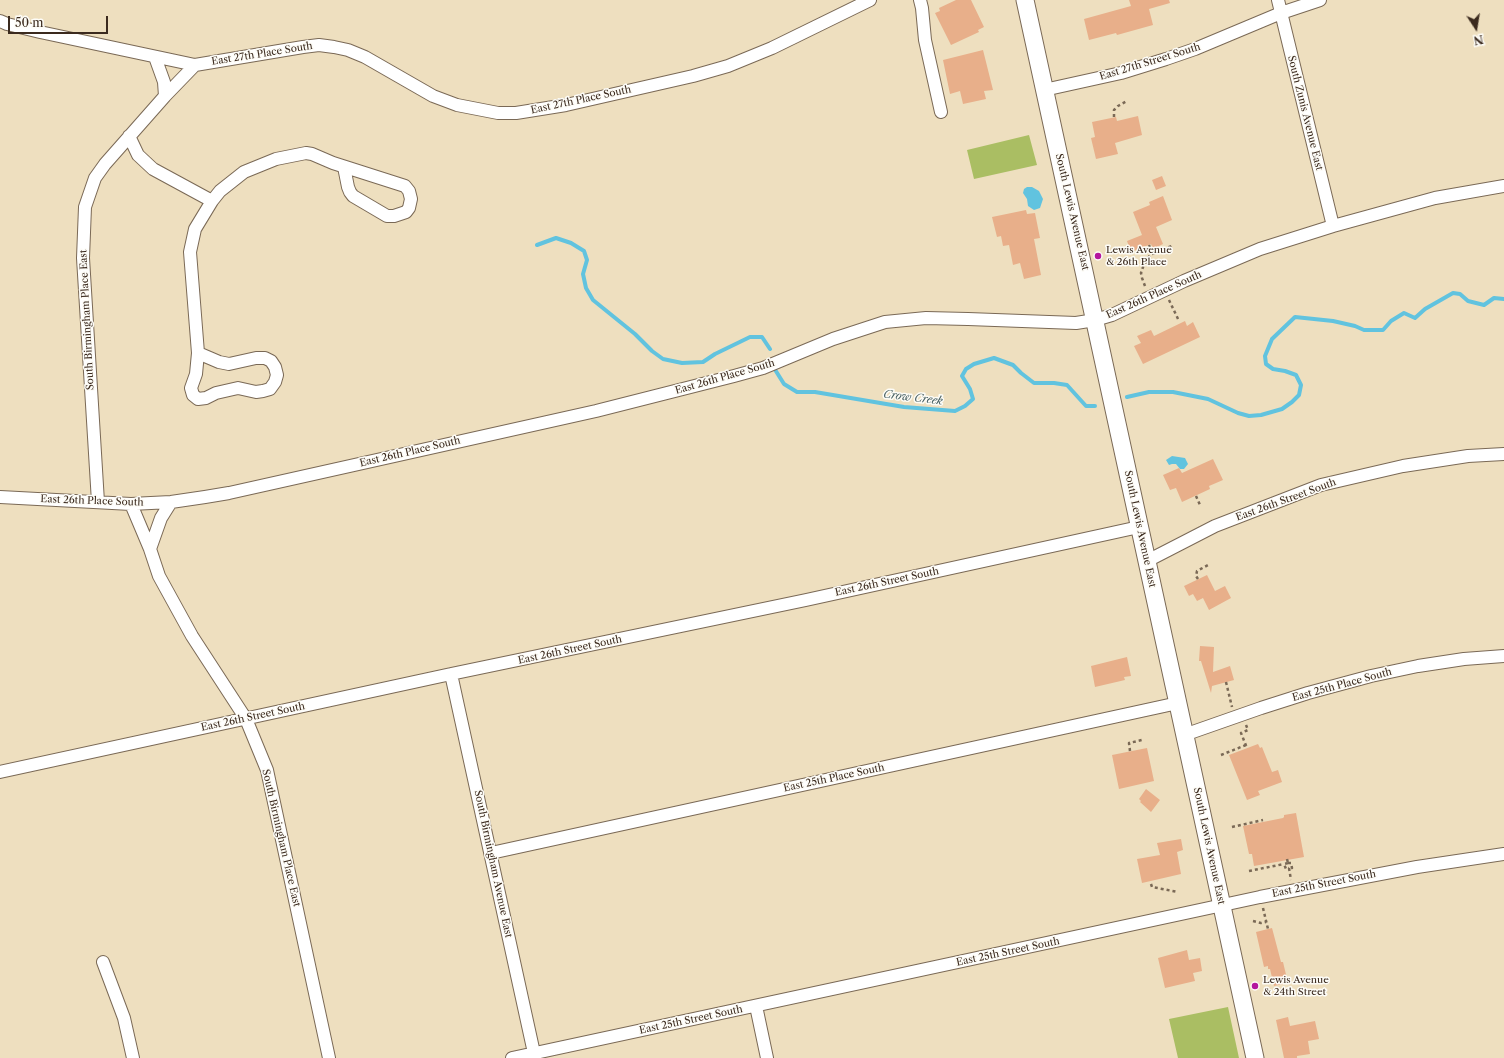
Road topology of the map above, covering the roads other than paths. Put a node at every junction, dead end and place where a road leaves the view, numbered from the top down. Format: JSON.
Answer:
{"nodes":[{"id":1,"x":870,"y":0,"type":"edge"},
{"id":2,"x":920,"y":0,"type":"edge"},
{"id":3,"x":1025,"y":0,"type":"edge"},
{"id":4,"x":1278,"y":0,"type":"edge"},
{"id":5,"x":1320,"y":0,"type":"edge"},
{"id":6,"x":1281,"y":13,"type":"junction"},
{"id":7,"x":0,"y":21,"type":"edge"},
{"id":8,"x":155,"y":57,"type":"junction"},
{"id":9,"x":195,"y":65,"type":"junction"},
{"id":10,"x":1044,"y":90,"type":"junction"},
{"id":11,"x":164,"y":96,"type":"junction"},
{"id":12,"x":941,"y":112,"type":"dead end"},
{"id":13,"x":129,"y":136,"type":"junction"},
{"id":14,"x":344,"y":167,"type":"junction"},
{"id":15,"x":1504,"y":186,"type":"edge"},
{"id":16,"x":212,"y":201,"type":"junction"},
{"id":17,"x":1333,"y":226,"type":"junction"},
{"id":18,"x":1095,"y":320,"type":"junction"},
{"id":19,"x":198,"y":353,"type":"junction"},
{"id":20,"x":1504,"y":454,"type":"edge"},
{"id":21,"x":0,"y":496,"type":"edge"},
{"id":22,"x":98,"y":502,"type":"junction"},
{"id":23,"x":171,"y":502,"type":"junction"},
{"id":24,"x":131,"y":504,"type":"junction"},
{"id":25,"x":1139,"y":527,"type":"junction"},
{"id":26,"x":150,"y":549,"type":"junction"},
{"id":27,"x":1147,"y":561,"type":"junction"},
{"id":28,"x":1504,"y":656,"type":"edge"},
{"id":29,"x":451,"y":674,"type":"junction"},
{"id":30,"x":1178,"y":703,"type":"junction"},
{"id":31,"x":246,"y":719,"type":"junction"},
{"id":32,"x":1184,"y":735,"type":"junction"},
{"id":33,"x":0,"y":772,"type":"edge"},
{"id":34,"x":491,"y":853,"type":"junction"},
{"id":35,"x":1504,"y":854,"type":"edge"},
{"id":36,"x":1222,"y":905,"type":"junction"},
{"id":37,"x":103,"y":962,"type":"dead end"},
{"id":38,"x":756,"y":1006,"type":"junction"},
{"id":39,"x":534,"y":1053,"type":"junction"},
{"id":40,"x":133,"y":1058,"type":"edge"},
{"id":41,"x":329,"y":1058,"type":"edge"},
{"id":42,"x":512,"y":1058,"type":"edge"},
{"id":43,"x":767,"y":1058,"type":"edge"},
{"id":44,"x":1255,"y":1058,"type":"edge"}],
"edges":[{"from":1,"to":9,"type":"street","name":"East 27th Place South"},
{"from":2,"to":12,"type":"street"},
{"from":3,"to":10,"type":"main road","name":"South Lewis Avenue East"},
{"from":4,"to":6,"type":"street","name":"South Zunis Avenue East"},
{"from":5,"to":6,"type":"street","name":"East 27th Street South"},
{"from":6,"to":10,"type":"street","name":"East 27th Street South"},
{"from":6,"to":17,"type":"street","name":"South Zunis Avenue East"},
{"from":7,"to":8,"type":"street"},
{"from":8,"to":9,"type":"street"},
{"from":8,"to":11,"type":"street"},
{"from":9,"to":11,"type":"street","name":"South Birmingham Place East"},
{"from":10,"to":18,"type":"main road","name":"South Lewis Avenue East"},
{"from":11,"to":13,"type":"street","name":"South Birmingham Place East"},
{"from":13,"to":16,"type":"street"},
{"from":13,"to":22,"type":"street","name":"South Birmingham Place East"},
{"from":14,"to":14,"type":"street"},
{"from":14,"to":16,"type":"street"},
{"from":15,"to":17,"type":"street","name":"East 26th Place South"},
{"from":16,"to":19,"type":"street"},
{"from":17,"to":18,"type":"street","name":"East 26th Place South"},
{"from":18,"to":23,"type":"street","name":"East 26th Place South"},
{"from":18,"to":25,"type":"main road","name":"South Lewis Avenue East"},
{"from":19,"to":19,"type":"street"},
{"from":20,"to":27,"type":"street","name":"East 26th Street South"},
{"from":21,"to":22,"type":"street","name":"East 26th Place South"},
{"from":22,"to":24,"type":"street","name":"East 26th Place South"},
{"from":23,"to":24,"type":"street","name":"East 26th Place South"},
{"from":23,"to":26,"type":"street"},
{"from":24,"to":26,"type":"street","name":"South Birmingham Place East"},
{"from":25,"to":27,"type":"main road","name":"South Lewis Avenue East"},
{"from":25,"to":29,"type":"street","name":"East 26th Street South"},
{"from":26,"to":31,"type":"street","name":"South Birmingham Place East"},
{"from":27,"to":30,"type":"main road","name":"South Lewis Avenue East"},
{"from":28,"to":32,"type":"street","name":"East 25th Place South"},
{"from":29,"to":31,"type":"street","name":"East 26th Street South"},
{"from":29,"to":34,"type":"street","name":"South Birmingham Avenue East"},
{"from":30,"to":32,"type":"main road","name":"South Lewis Avenue East"},
{"from":30,"to":34,"type":"street","name":"East 25th Place South"},
{"from":31,"to":33,"type":"street","name":"East 26th Street South"},
{"from":31,"to":41,"type":"street","name":"South Birmingham Place East"},
{"from":32,"to":36,"type":"main road","name":"South Lewis Avenue East"},
{"from":34,"to":39,"type":"street","name":"South Birmingham Avenue East"},
{"from":35,"to":36,"type":"street","name":"East 25th Street South"},
{"from":36,"to":38,"type":"street","name":"East 25th Street South"},
{"from":36,"to":44,"type":"main road","name":"South Lewis Avenue East"},
{"from":37,"to":40,"type":"street"},
{"from":38,"to":39,"type":"street","name":"East 25th Street South"},
{"from":38,"to":43,"type":"street"},
{"from":39,"to":42,"type":"street","name":"East 25th Street South"}]}
